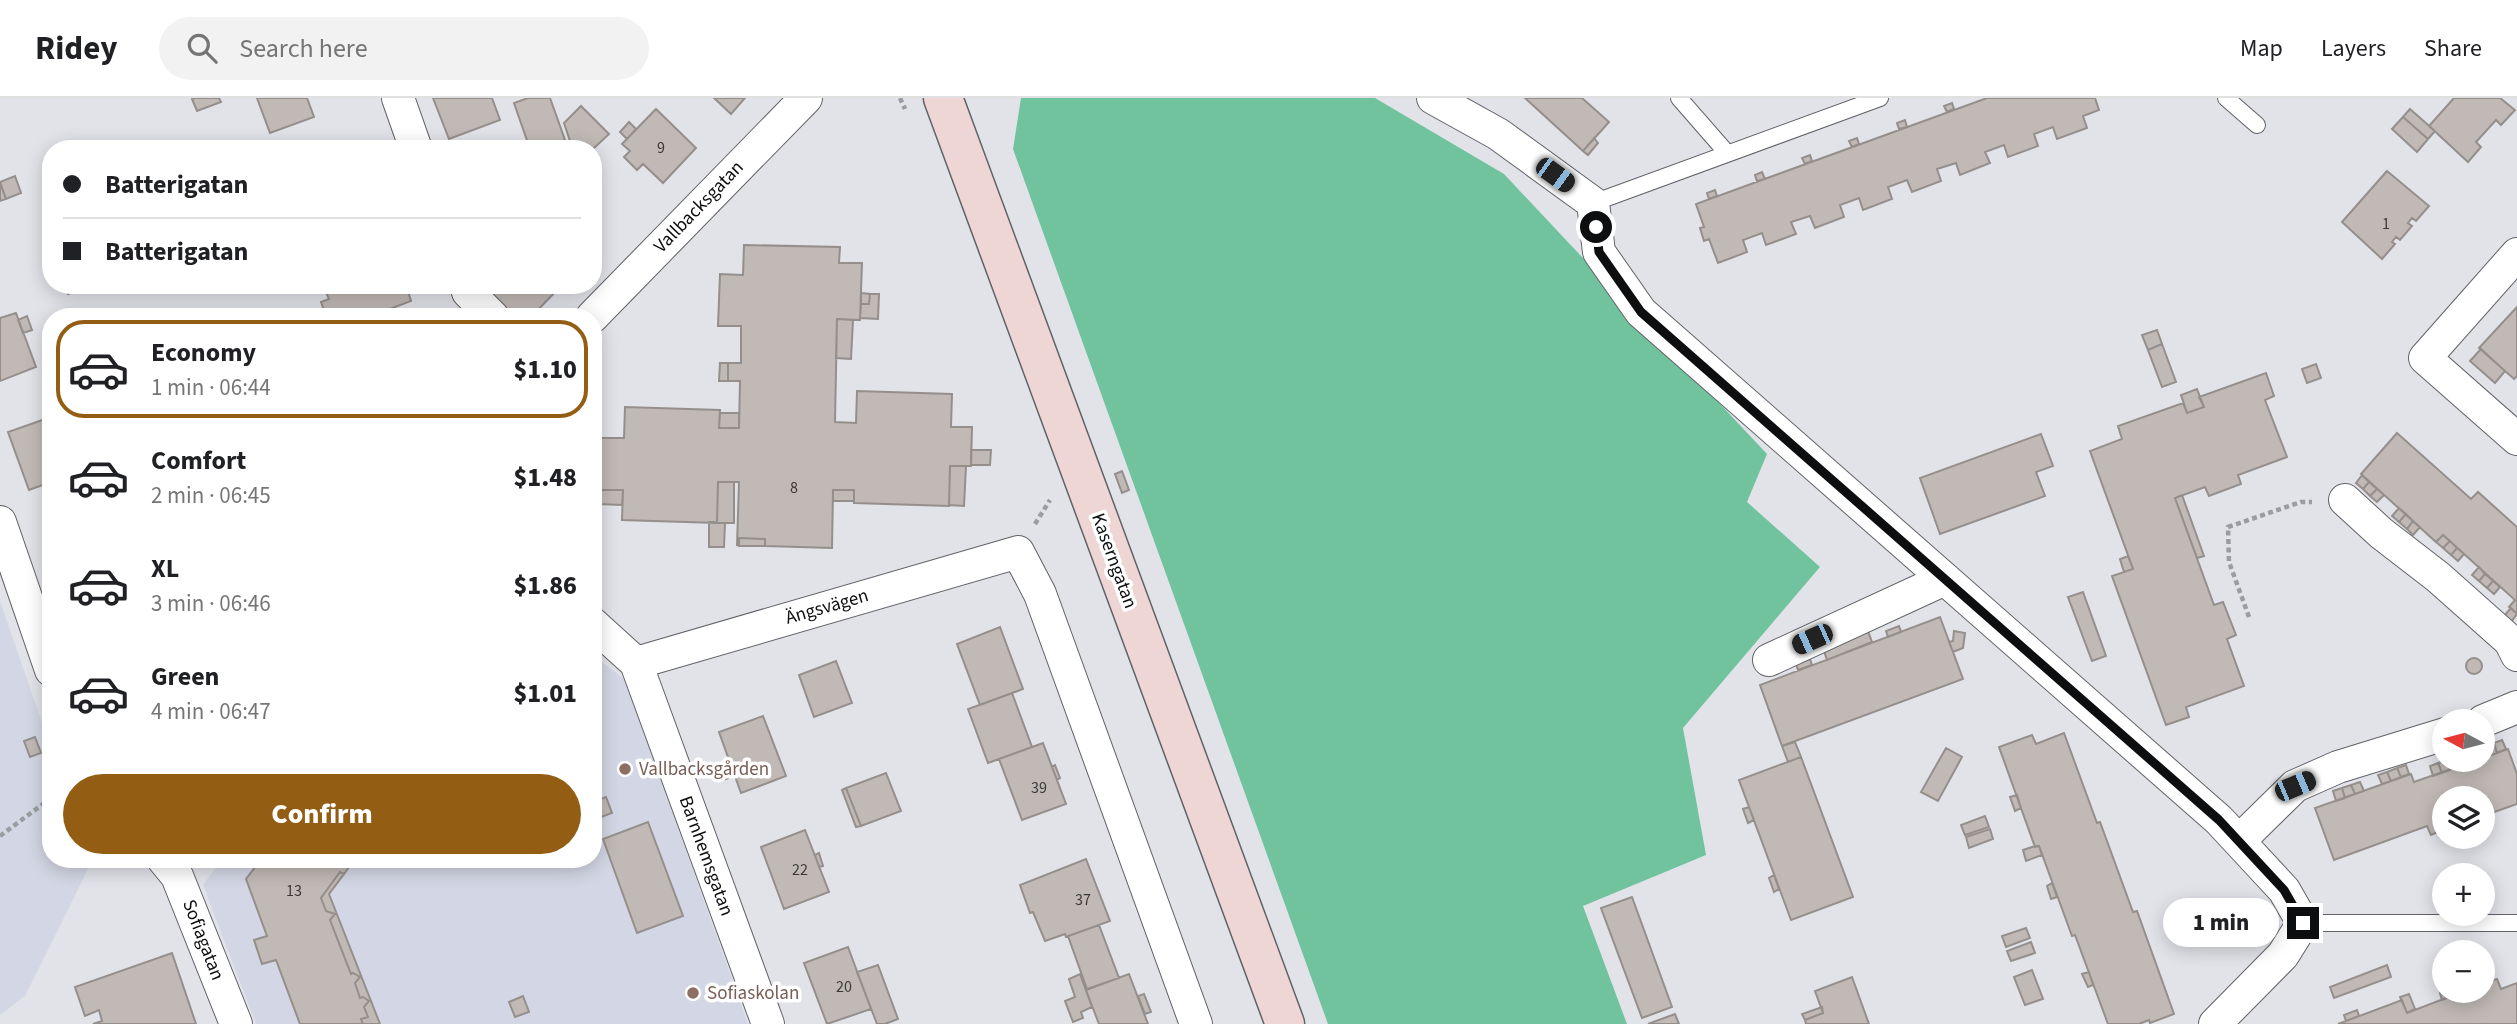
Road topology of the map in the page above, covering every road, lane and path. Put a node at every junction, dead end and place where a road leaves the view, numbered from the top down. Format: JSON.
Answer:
{"nodes":[{"id":1,"x":398,"y":98,"type":"edge"},
{"id":2,"x":806,"y":98,"type":"edge"},
{"id":3,"x":943,"y":98,"type":"edge"},
{"id":4,"x":1433,"y":98,"type":"edge"},
{"id":5,"x":1679,"y":98,"type":"edge"},
{"id":6,"x":1880,"y":98,"type":"edge"},
{"id":7,"x":2226,"y":98,"type":"edge"},
{"id":8,"x":2257,"y":125,"type":"dead end"},
{"id":9,"x":413,"y":140,"type":"edge"},
{"id":10,"x":1727,"y":153,"type":"junction"},
{"id":11,"x":1593,"y":203,"type":"junction"},
{"id":12,"x":2517,"y":254,"type":"edge"},
{"id":13,"x":470,"y":294,"type":"edge"},
{"id":14,"x":484,"y":308,"type":"edge"},
{"id":15,"x":601,"y":308,"type":"edge"},
{"id":16,"x":2517,"y":439,"type":"edge"},
{"id":17,"x":2345,"y":500,"type":"joint"},
{"id":18,"x":0,"y":522,"type":"edge"},
{"id":19,"x":1945,"y":579,"type":"junction"},
{"id":20,"x":2249,"y":617,"type":"dead end"},
{"id":21,"x":602,"y":632,"type":"edge"},
{"id":22,"x":42,"y":644,"type":"edge"},
{"id":23,"x":2517,"y":655,"type":"edge"},
{"id":24,"x":1769,"y":660,"type":"dead end"},
{"id":25,"x":636,"y":663,"type":"junction"},
{"id":26,"x":2517,"y":707,"type":"edge"},
{"id":27,"x":2496,"y":716,"type":"edge"},
{"id":28,"x":2432,"y":738,"type":"edge"},
{"id":29,"x":42,"y":805,"type":"edge"},
{"id":30,"x":0,"y":836,"type":"edge"},
{"id":31,"x":2239,"y":841,"type":"junction"},
{"id":32,"x":178,"y":868,"type":"edge"},
{"id":33,"x":2303,"y":923,"type":"junction"},
{"id":34,"x":2517,"y":923,"type":"edge"},
{"id":35,"x":236,"y":1024,"type":"edge"},
{"id":36,"x":768,"y":1024,"type":"edge"},
{"id":37,"x":1196,"y":1024,"type":"edge"},
{"id":38,"x":1285,"y":1024,"type":"edge"},
{"id":39,"x":2216,"y":1024,"type":"edge"}],
"edges":[{"from":1,"to":9,"type":"street"},
{"from":2,"to":15,"type":"street","name":"Vallbacksgatan"},
{"from":3,"to":38,"type":"main road","name":"Kaserngatan"},
{"from":4,"to":11,"type":"street"},
{"from":5,"to":10,"type":"lane"},
{"from":6,"to":10,"type":"lane"},
{"from":7,"to":8,"type":"lane"},
{"from":10,"to":11,"type":"lane"},
{"from":11,"to":19,"type":"street"},
{"from":12,"to":16,"type":"street"},
{"from":13,"to":14,"type":"street"},
{"from":17,"to":20,"type":"path"},
{"from":17,"to":23,"type":"street"},
{"from":18,"to":22,"type":"street"},
{"from":19,"to":24,"type":"street"},
{"from":19,"to":31,"type":"street"},
{"from":21,"to":25,"type":"street","name":"Barnhemsgatan"},
{"from":25,"to":36,"type":"street","name":"Barnhemsgatan"},
{"from":25,"to":37,"type":"street","name":"Ängsvägen"},
{"from":26,"to":27,"type":"street"},
{"from":28,"to":31,"type":"street"},
{"from":29,"to":30,"type":"path"},
{"from":31,"to":33,"type":"street"},
{"from":32,"to":35,"type":"street","name":"Sofiagatan"},
{"from":33,"to":34,"type":"lane"},
{"from":33,"to":39,"type":"street"}]}
